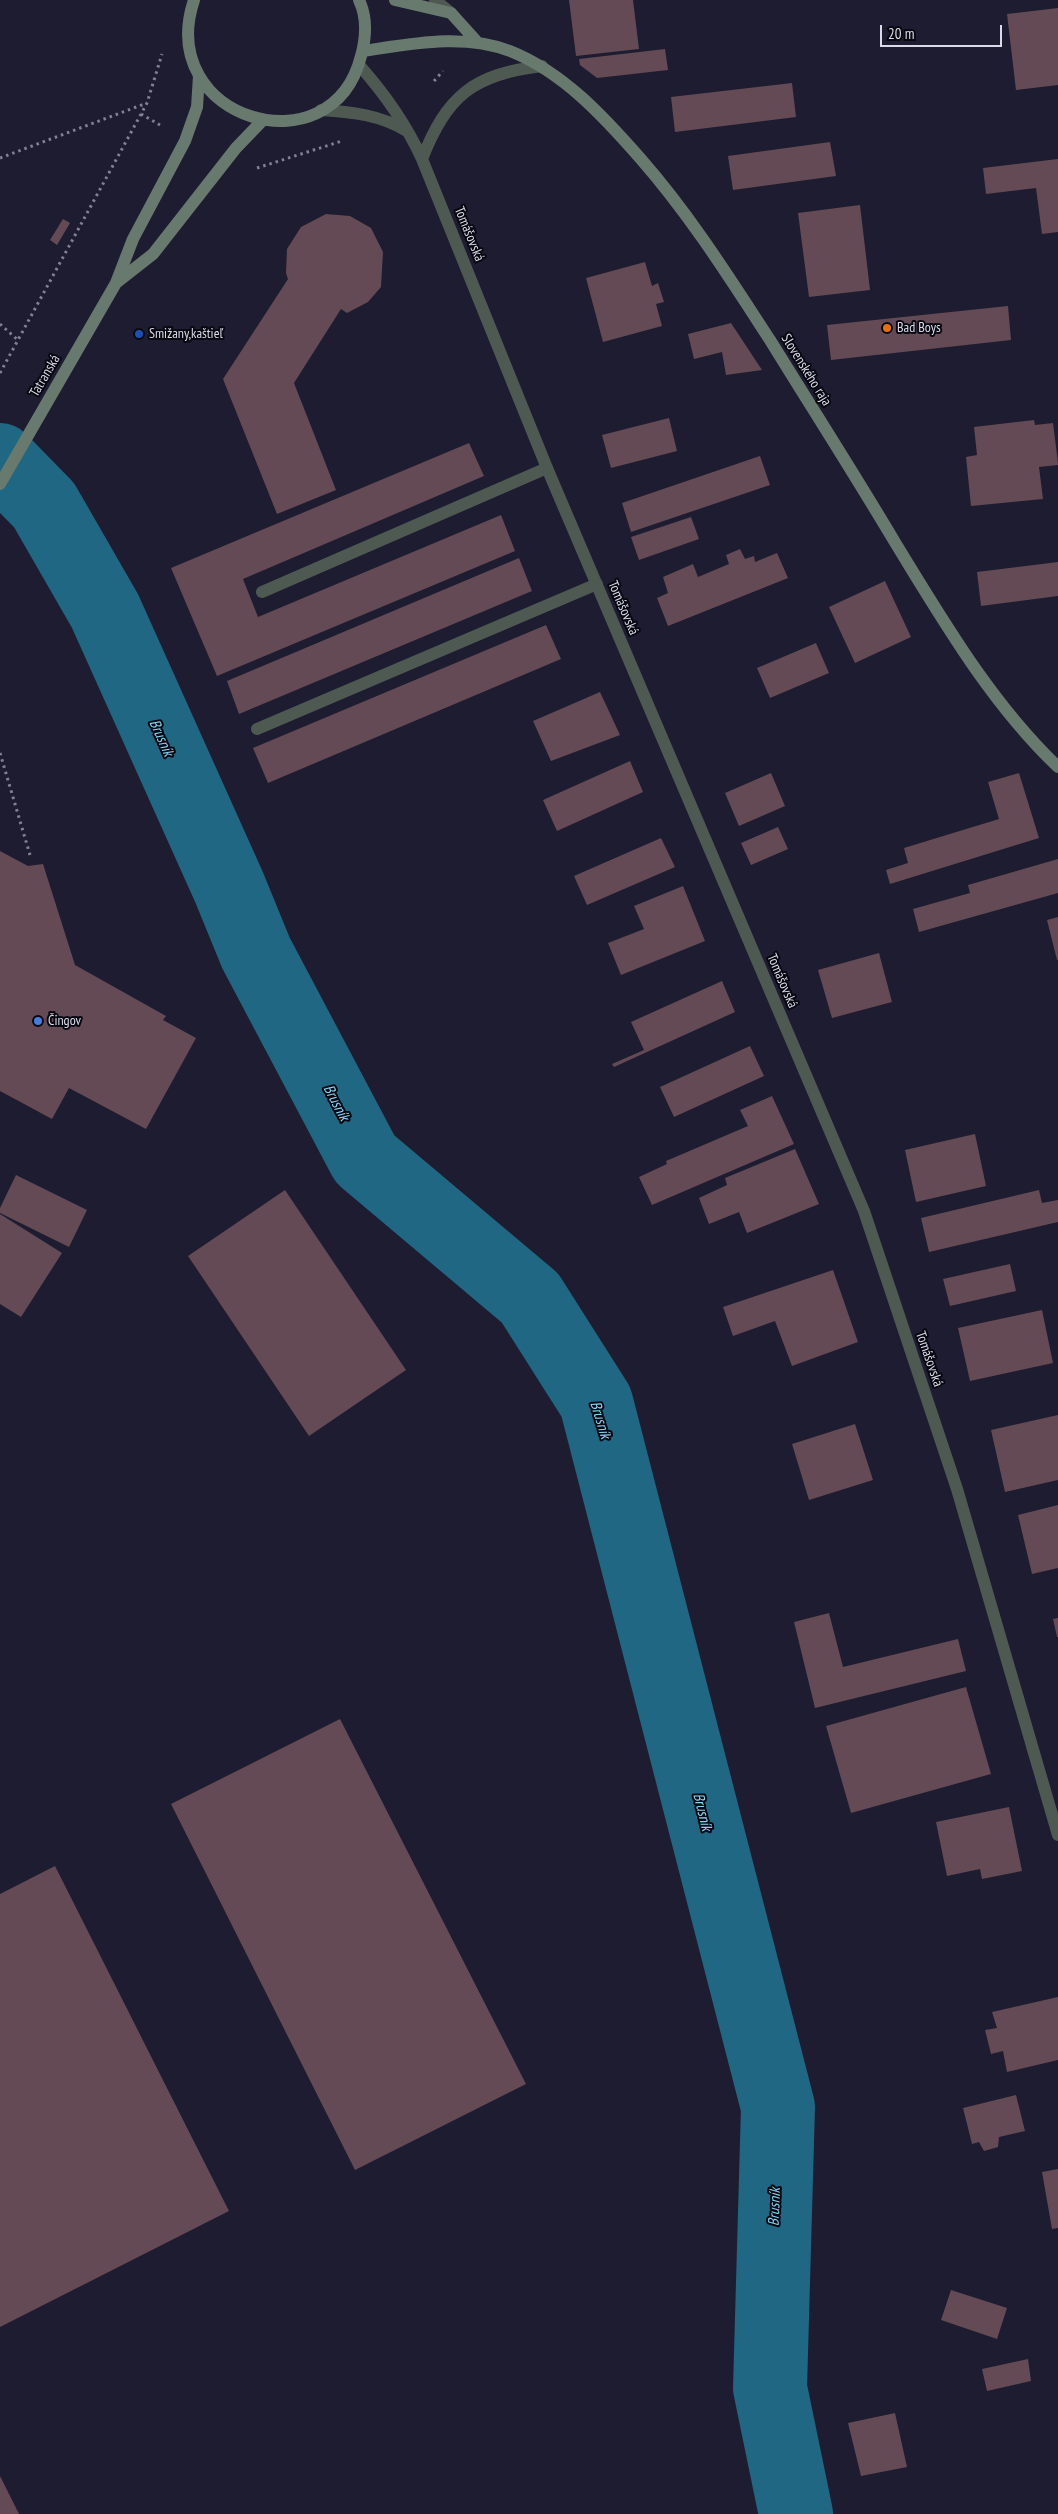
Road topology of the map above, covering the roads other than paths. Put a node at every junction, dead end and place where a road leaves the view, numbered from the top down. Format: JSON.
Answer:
{"nodes":[{"id":1,"x":194,"y":0,"type":"edge"},
{"id":2,"x":359,"y":0,"type":"edge"},
{"id":3,"x":395,"y":0,"type":"edge"},
{"id":4,"x":435,"y":0,"type":"edge"},
{"id":5,"x":451,"y":13,"type":"junction"},
{"id":6,"x":478,"y":43,"type":"junction"},
{"id":7,"x":363,"y":51,"type":"junction"},
{"id":8,"x":359,"y":65,"type":"junction"},
{"id":9,"x":542,"y":66,"type":"junction"},
{"id":10,"x":199,"y":76,"type":"junction"},
{"id":11,"x":321,"y":110,"type":"junction"},
{"id":12,"x":262,"y":121,"type":"junction"},
{"id":13,"x":410,"y":132,"type":"junction"},
{"id":14,"x":422,"y":160,"type":"junction"},
{"id":15,"x":116,"y":283,"type":"junction"},
{"id":16,"x":547,"y":468,"type":"junction"},
{"id":17,"x":0,"y":484,"type":"edge"},
{"id":18,"x":597,"y":584,"type":"junction"},
{"id":19,"x":262,"y":592,"type":"dead end"},
{"id":20,"x":257,"y":729,"type":"dead end"},
{"id":21,"x":1058,"y":767,"type":"edge"},
{"id":22,"x":1058,"y":1835,"type":"edge"}],
"edges":[{"from":1,"to":10,"type":"street","name":"Tatranská"},
{"from":2,"to":7,"type":"street","name":"Tatranská"},
{"from":3,"to":5,"type":"street"},
{"from":4,"to":5,"type":"street"},
{"from":5,"to":6,"type":"street"},
{"from":6,"to":7,"type":"street","name":"Slovenského raja"},
{"from":6,"to":9,"type":"street","name":"Slovenského raja"},
{"from":7,"to":8,"type":"street","name":"Tatranská"},
{"from":8,"to":11,"type":"street","name":"Tatranská"},
{"from":8,"to":13,"type":"street","name":"Tomášovská"},
{"from":9,"to":14,"type":"street"},
{"from":9,"to":21,"type":"street","name":"Slovenského raja"},
{"from":10,"to":12,"type":"street","name":"Tatranská"},
{"from":10,"to":15,"type":"street","name":"Tatranská"},
{"from":11,"to":12,"type":"street","name":"Tatranská"},
{"from":11,"to":13,"type":"street"},
{"from":12,"to":15,"type":"street","name":"Tatranská"},
{"from":13,"to":14,"type":"street","name":"Tomášovská"},
{"from":14,"to":16,"type":"street","name":"Tomášovská"},
{"from":15,"to":17,"type":"street","name":"Tatranská"},
{"from":16,"to":18,"type":"street","name":"Tomášovská"},
{"from":16,"to":19,"type":"street"},
{"from":18,"to":20,"type":"street"},
{"from":18,"to":22,"type":"street","name":"Tomášovská"}]}
